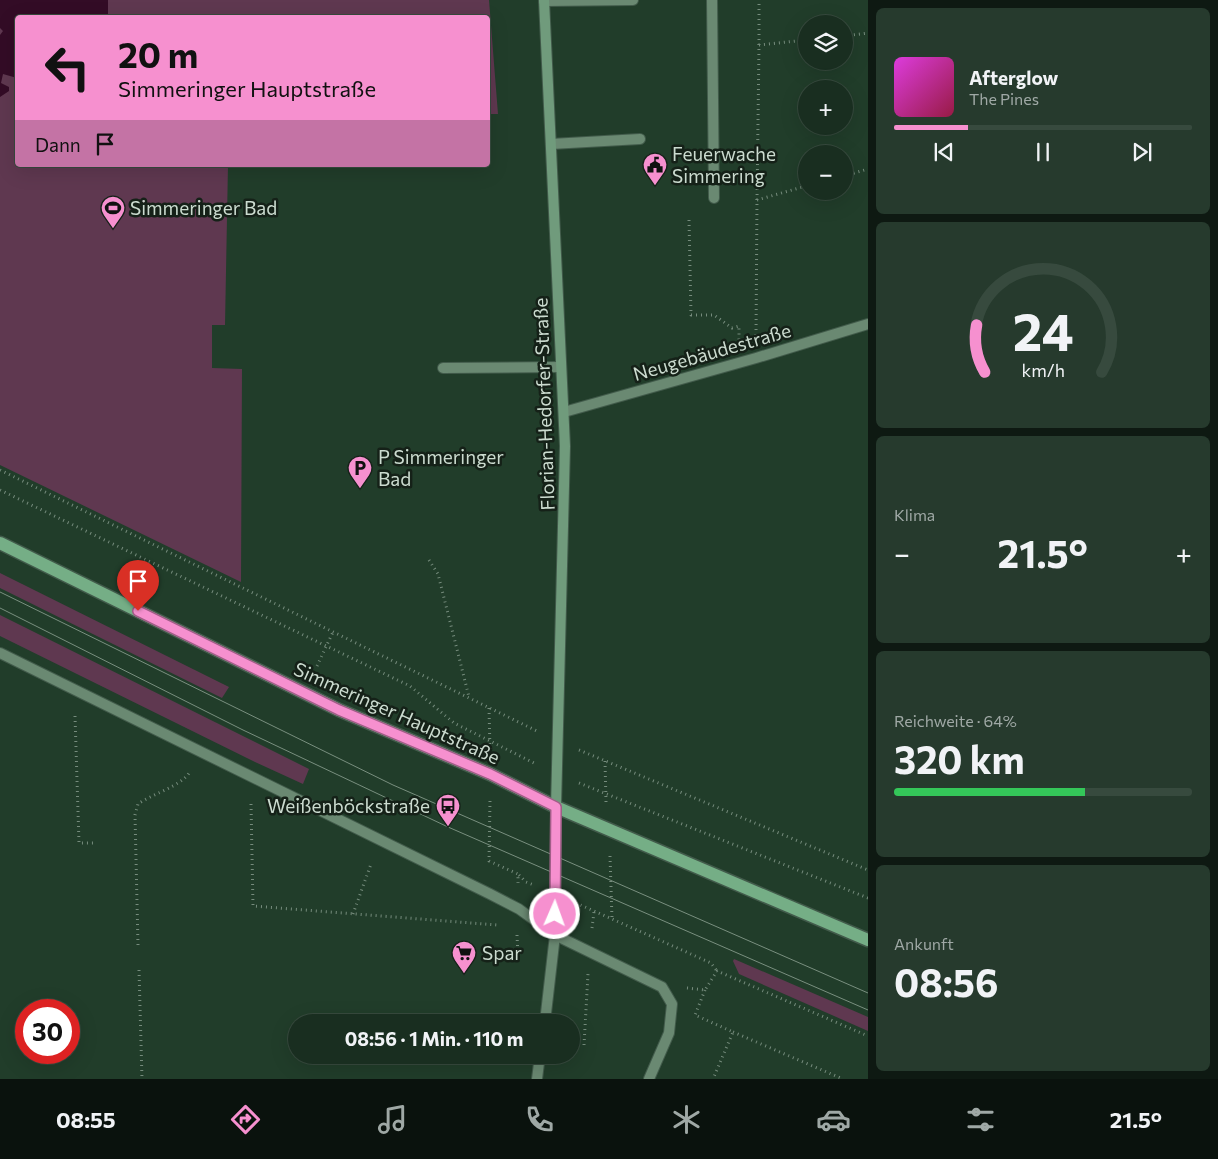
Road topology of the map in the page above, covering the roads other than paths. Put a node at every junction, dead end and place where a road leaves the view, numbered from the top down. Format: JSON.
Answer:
{"nodes":[{"id":1,"x":544,"y":0,"type":"edge"},
{"id":2,"x":633,"y":0,"type":"edge"},
{"id":3,"x":712,"y":0,"type":"edge"},
{"id":4,"x":640,"y":139,"type":"dead end"},
{"id":5,"x":551,"y":144,"type":"junction"},
{"id":6,"x":714,"y":198,"type":"dead end"},
{"id":7,"x":868,"y":324,"type":"edge"},
{"id":8,"x":561,"y":367,"type":"junction"},
{"id":9,"x":443,"y":368,"type":"dead end"},
{"id":10,"x":564,"y":412,"type":"junction"},
{"id":11,"x":0,"y":543,"type":"edge"},
{"id":12,"x":0,"y":654,"type":"edge"},
{"id":13,"x":556,"y":807,"type":"junction"},
{"id":14,"x":555,"y":935,"type":"junction"},
{"id":15,"x":868,"y":940,"type":"edge"},
{"id":16,"x":545,"y":1014,"type":"edge"},
{"id":17,"x":539,"y":1064,"type":"edge"},
{"id":18,"x":537,"y":1079,"type":"edge"},
{"id":19,"x":649,"y":1079,"type":"edge"}],
"edges":[{"from":1,"to":2,"type":"street"},
{"from":1,"to":5,"type":"main road","name":"Florian-Hedorfer-Straße"},
{"from":3,"to":6,"type":"street"},
{"from":4,"to":5,"type":"street"},
{"from":5,"to":8,"type":"main road","name":"Florian-Hedorfer-Straße"},
{"from":7,"to":10,"type":"street","name":"Neugebäudestraße"},
{"from":8,"to":9,"type":"street"},
{"from":8,"to":10,"type":"main road","name":"Florian-Hedorfer-Straße"},
{"from":10,"to":13,"type":"main road","name":"Florian-Hedorfer-Straße"},
{"from":11,"to":13,"type":"main road","name":"Simmeringer Hauptstraße"},
{"from":12,"to":14,"type":"street"},
{"from":13,"to":14,"type":"street"},
{"from":13,"to":15,"type":"main road","name":"Simmeringer Hauptstraße"},
{"from":14,"to":16,"type":"street"},
{"from":14,"to":19,"type":"street"},
{"from":17,"to":18,"type":"street"}]}
